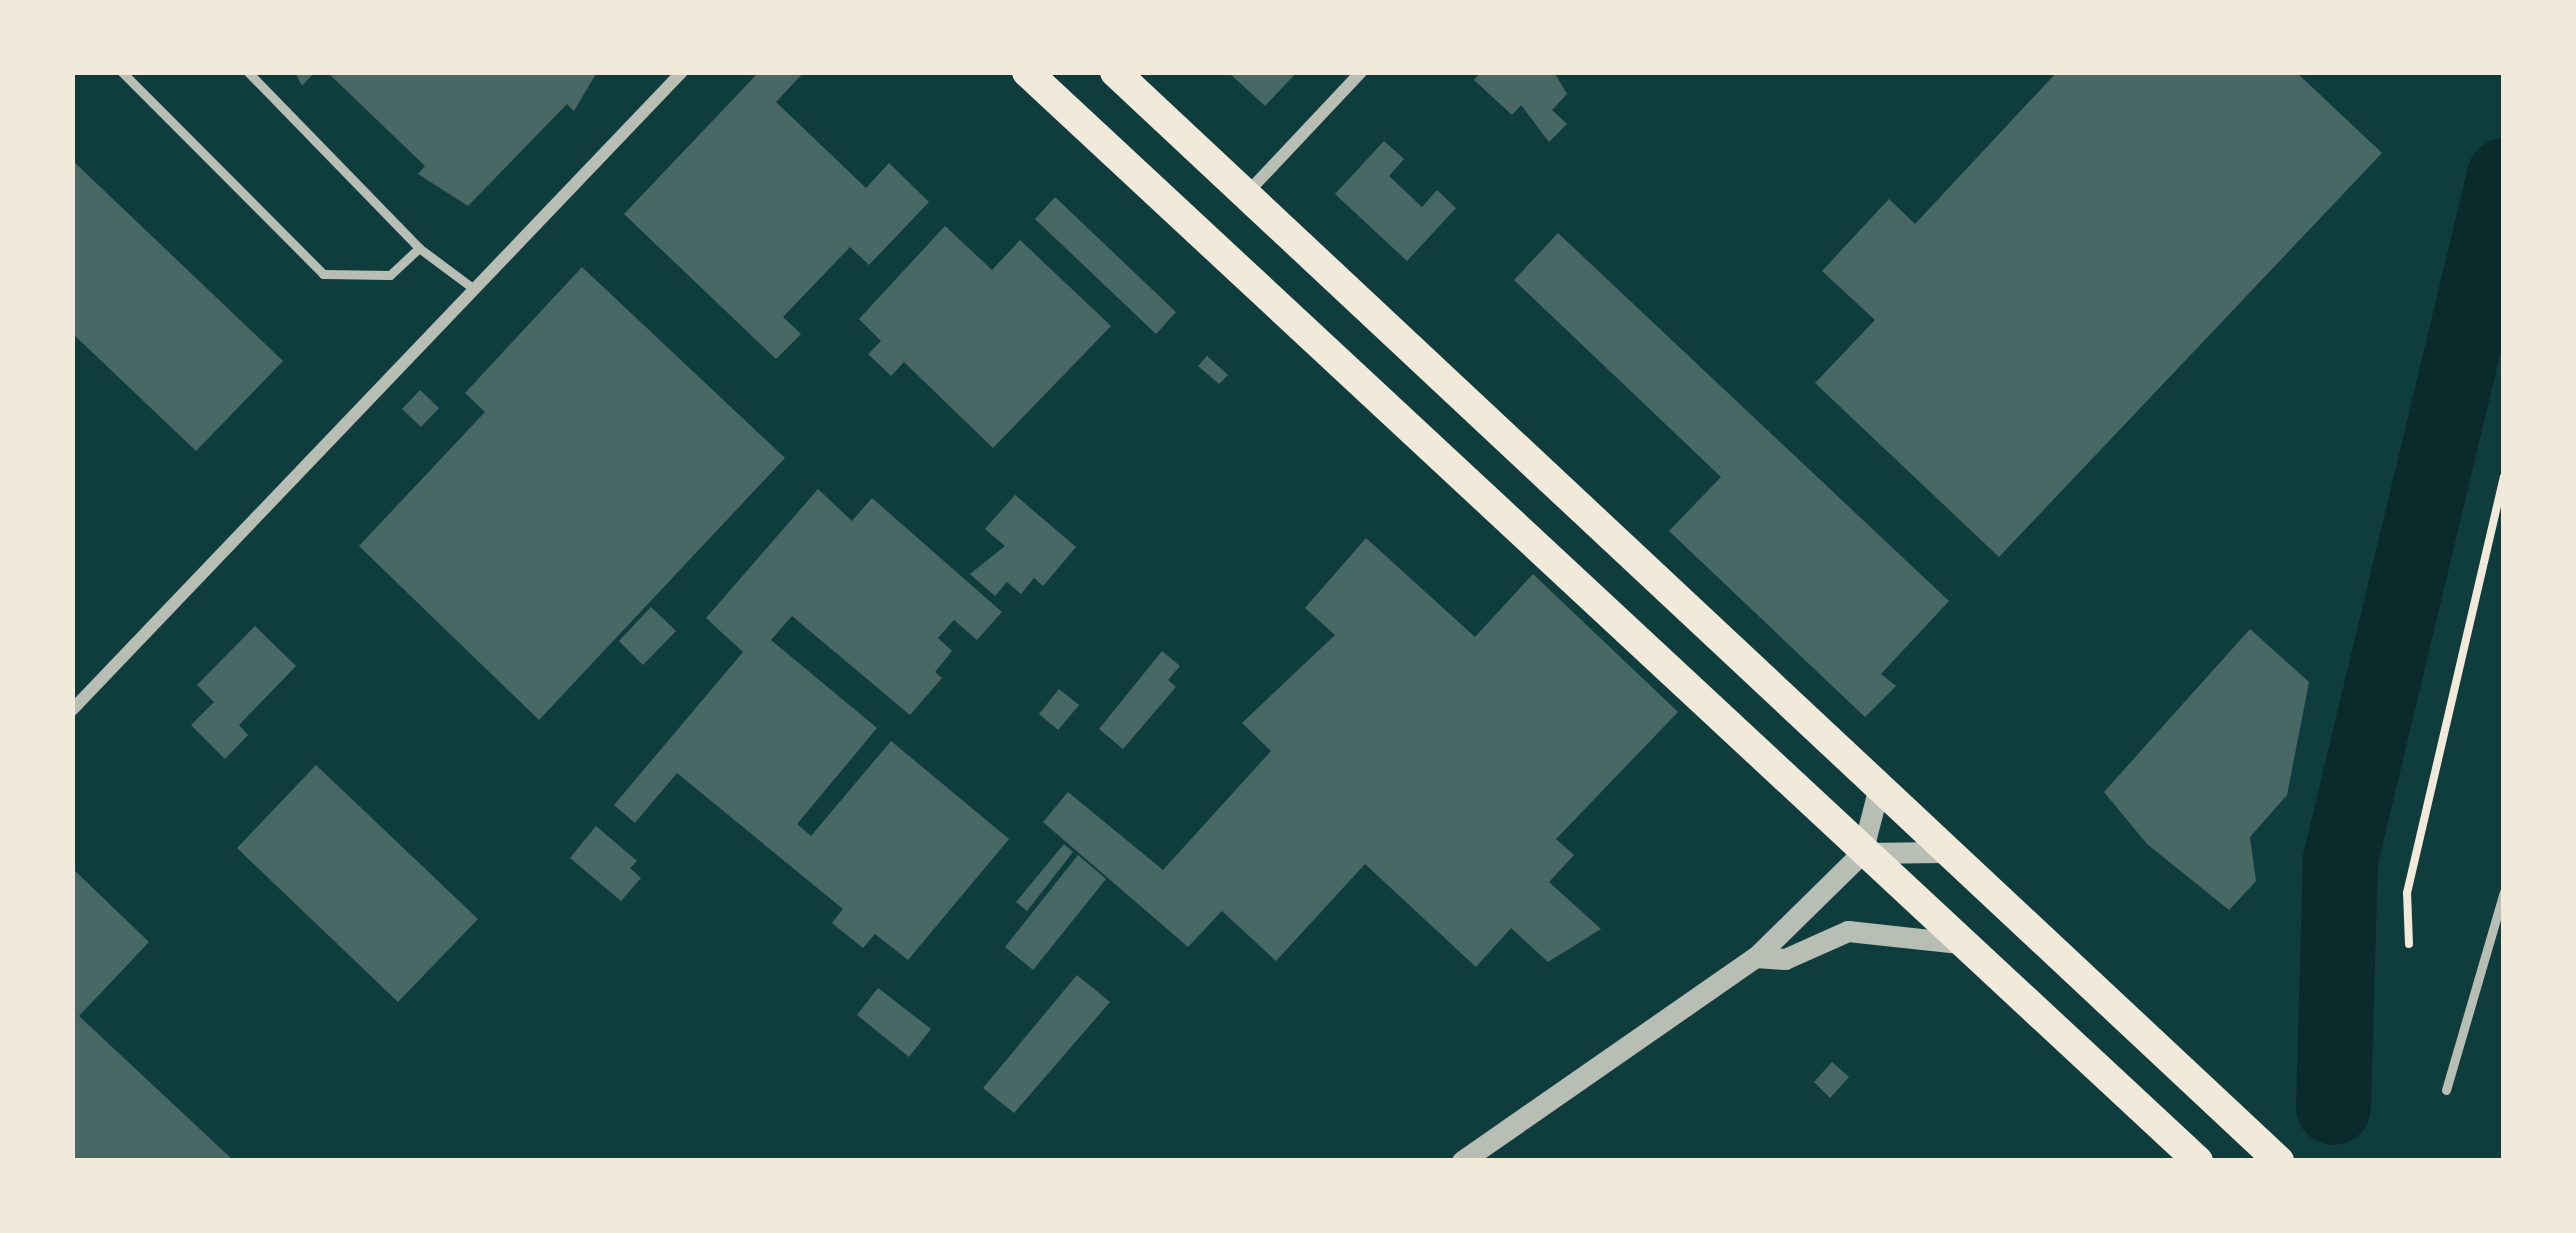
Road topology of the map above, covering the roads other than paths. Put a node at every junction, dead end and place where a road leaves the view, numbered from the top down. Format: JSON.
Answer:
{"nodes":[{"id":1,"x":122,"y":72,"type":"edge"},
{"id":2,"x":248,"y":72,"type":"edge"},
{"id":3,"x":682,"y":72,"type":"edge"},
{"id":4,"x":1027,"y":72,"type":"edge"},
{"id":5,"x":1115,"y":72,"type":"edge"},
{"id":6,"x":1361,"y":72,"type":"edge"},
{"id":7,"x":1248,"y":191,"type":"junction"},
{"id":8,"x":419,"y":248,"type":"junction"},
{"id":9,"x":474,"y":290,"type":"junction"},
{"id":10,"x":72,"y":710,"type":"edge"},
{"id":11,"x":1879,"y":788,"type":"junction"},
{"id":12,"x":1944,"y":852,"type":"junction"},
{"id":13,"x":1862,"y":854,"type":"junction"},
{"id":14,"x":2504,"y":892,"type":"edge"},
{"id":15,"x":1959,"y":943,"type":"junction"},
{"id":16,"x":1756,"y":957,"type":"junction"},
{"id":17,"x":2446,"y":1090,"type":"dead end"},
{"id":18,"x":1462,"y":1161,"type":"edge"},
{"id":19,"x":2198,"y":1161,"type":"edge"},
{"id":20,"x":2279,"y":1161,"type":"edge"}],
"edges":[{"from":1,"to":8,"type":"lane"},
{"from":2,"to":8,"type":"lane"},
{"from":3,"to":9,"type":"street"},
{"from":4,"to":13,"type":"main road"},
{"from":5,"to":7,"type":"main road"},
{"from":6,"to":7,"type":"street"},
{"from":7,"to":11,"type":"main road"},
{"from":8,"to":9,"type":"lane"},
{"from":9,"to":10,"type":"street"},
{"from":11,"to":12,"type":"main road"},
{"from":11,"to":13,"type":"street"},
{"from":12,"to":13,"type":"street"},
{"from":12,"to":20,"type":"main road"},
{"from":13,"to":15,"type":"main road"},
{"from":13,"to":16,"type":"street"},
{"from":14,"to":17,"type":"lane"},
{"from":15,"to":16,"type":"street"},
{"from":15,"to":19,"type":"main road"},
{"from":16,"to":18,"type":"street"}]}
